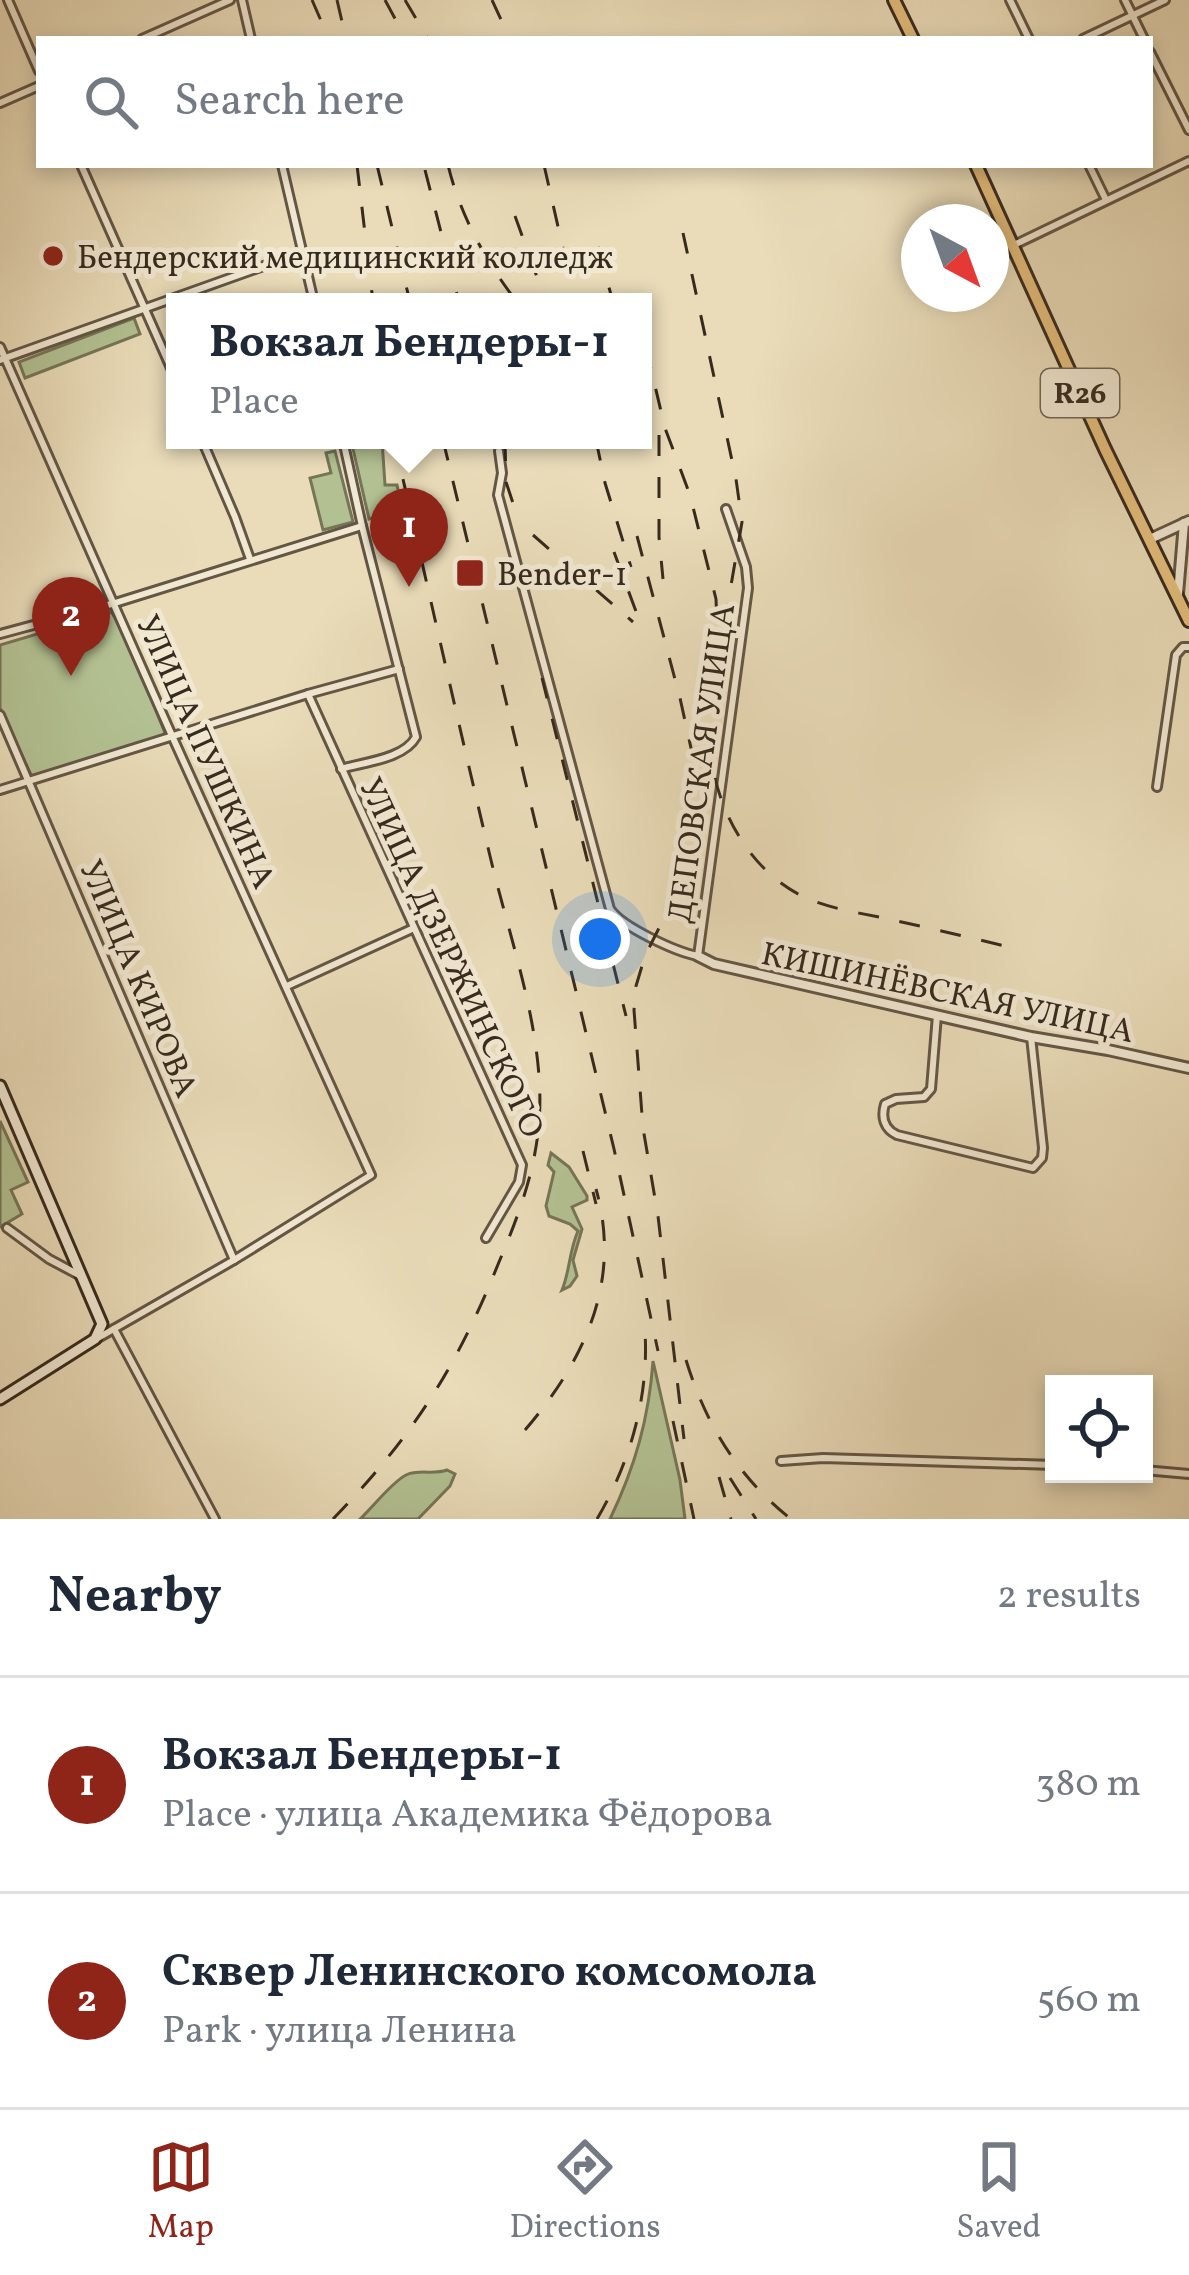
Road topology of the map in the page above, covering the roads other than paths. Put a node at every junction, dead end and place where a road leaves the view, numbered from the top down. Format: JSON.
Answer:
{"nodes":[{"id":1,"x":8,"y":0,"type":"edge"},
{"id":2,"x":230,"y":0,"type":"edge"},
{"id":3,"x":242,"y":0,"type":"edge"},
{"id":4,"x":894,"y":0,"type":"edge"},
{"id":5,"x":1010,"y":0,"type":"edge"},
{"id":6,"x":1124,"y":0,"type":"edge"},
{"id":7,"x":1165,"y":0,"type":"edge"},
{"id":8,"x":1132,"y":16,"type":"junction"},
{"id":9,"x":149,"y":36,"type":"edge"},
{"id":10,"x":250,"y":36,"type":"edge"},
{"id":11,"x":912,"y":36,"type":"edge"},
{"id":12,"x":1028,"y":36,"type":"edge"},
{"id":13,"x":1089,"y":36,"type":"edge"},
{"id":14,"x":1142,"y":36,"type":"edge"},
{"id":15,"x":1153,"y":58,"type":"edge"},
{"id":16,"x":36,"y":64,"type":"edge"},
{"id":17,"x":36,"y":87,"type":"edge"},
{"id":18,"x":0,"y":103,"type":"edge"},
{"id":19,"x":1189,"y":130,"type":"edge"},
{"id":20,"x":1189,"y":161,"type":"edge"},
{"id":21,"x":82,"y":168,"type":"edge"},
{"id":22,"x":283,"y":168,"type":"edge"},
{"id":23,"x":977,"y":168,"type":"edge"},
{"id":24,"x":1091,"y":168,"type":"edge"},
{"id":25,"x":1106,"y":200,"type":"junction"},
{"id":26,"x":1011,"y":246,"type":"junction"},
{"id":27,"x":303,"y":252,"type":"junction"},
{"id":28,"x":182,"y":293,"type":"edge"},
{"id":29,"x":312,"y":293,"type":"edge"},
{"id":30,"x":166,"y":299,"type":"edge"},
{"id":31,"x":144,"y":306,"type":"junction"},
{"id":32,"x":0,"y":347,"type":"edge"},
{"id":33,"x":166,"y":356,"type":"edge"},
{"id":34,"x":2,"y":359,"type":"edge"},
{"id":35,"x":206,"y":449,"type":"edge"},
{"id":36,"x":345,"y":449,"type":"edge"},
{"id":37,"x":499,"y":451,"type":"dead end"},
{"id":38,"x":726,"y":509,"type":"dead end"},
{"id":39,"x":1186,"y":522,"type":"edge"},
{"id":40,"x":362,"y":526,"type":"junction"},
{"id":41,"x":1150,"y":539,"type":"junction"},
{"id":42,"x":250,"y":559,"type":"junction"},
{"id":43,"x":1178,"y":597,"type":"junction"},
{"id":44,"x":115,"y":603,"type":"junction"},
{"id":45,"x":1189,"y":621,"type":"edge"},
{"id":46,"x":0,"y":634,"type":"edge"},
{"id":47,"x":1189,"y":646,"type":"edge"},
{"id":48,"x":399,"y":669,"type":"junction"},
{"id":49,"x":308,"y":694,"type":"junction"},
{"id":50,"x":0,"y":715,"type":"edge"},
{"id":51,"x":172,"y":738,"type":"junction"},
{"id":52,"x":341,"y":769,"type":"junction"},
{"id":53,"x":30,"y":781,"type":"junction"},
{"id":54,"x":1157,"y":788,"type":"dead end"},
{"id":55,"x":0,"y":790,"type":"edge"},
{"id":56,"x":414,"y":928,"type":"junction"},
{"id":57,"x":698,"y":956,"type":"junction"},
{"id":58,"x":287,"y":986,"type":"junction"},
{"id":59,"x":937,"y":1015,"type":"junction"},
{"id":60,"x":1030,"y":1037,"type":"junction"},
{"id":61,"x":1189,"y":1068,"type":"edge"},
{"id":62,"x":0,"y":1086,"type":"edge"},
{"id":63,"x":7,"y":1228,"type":"dead end"},
{"id":64,"x":486,"y":1238,"type":"dead end"},
{"id":65,"x":234,"y":1260,"type":"junction"},
{"id":66,"x":84,"y":1277,"type":"junction"},
{"id":67,"x":113,"y":1329,"type":"junction"},
{"id":68,"x":95,"y":1339,"type":"junction"},
{"id":69,"x":0,"y":1399,"type":"edge"},
{"id":70,"x":781,"y":1461,"type":"dead end"},
{"id":71,"x":1045,"y":1465,"type":"edge"},
{"id":72,"x":1153,"y":1471,"type":"edge"},
{"id":73,"x":1189,"y":1474,"type":"edge"},
{"id":74,"x":215,"y":1519,"type":"edge"}],
"edges":[{"from":1,"to":16,"type":"street"},
{"from":2,"to":9,"type":"street"},
{"from":3,"to":10,"type":"street"},
{"from":4,"to":11,"type":"main road"},
{"from":5,"to":12,"type":"street"},
{"from":6,"to":8,"type":"street"},
{"from":7,"to":8,"type":"street"},
{"from":8,"to":13,"type":"street"},
{"from":8,"to":14,"type":"street"},
{"from":15,"to":19,"type":"street"},
{"from":17,"to":18,"type":"street"},
{"from":20,"to":25,"type":"street"},
{"from":21,"to":31,"type":"street"},
{"from":22,"to":27,"type":"street"},
{"from":23,"to":26,"type":"main road","number":"R26"},
{"from":24,"to":25,"type":"street"},
{"from":25,"to":26,"type":"street"},
{"from":26,"to":41,"type":"main road","number":"R26"},
{"from":27,"to":28,"type":"street"},
{"from":27,"to":29,"type":"street"},
{"from":30,"to":31,"type":"street"},
{"from":31,"to":33,"type":"street"},
{"from":31,"to":34,"type":"street"},
{"from":32,"to":34,"type":"street","name":"УЛИЦА ПУШКИНА"},
{"from":34,"to":44,"type":"street","name":"УЛИЦА ПУШКИНА"},
{"from":35,"to":42,"type":"street"},
{"from":36,"to":40,"type":"street"},
{"from":37,"to":57,"type":"street","name":"ДЕПОВСКАЯ УЛИЦА"},
{"from":38,"to":57,"type":"street","name":"ДЕПОВСКАЯ УЛИЦА"},
{"from":39,"to":41,"type":"street"},
{"from":39,"to":43,"type":"street"},
{"from":40,"to":42,"type":"street"},
{"from":40,"to":48,"type":"street"},
{"from":41,"to":43,"type":"main road","number":"R26"},
{"from":42,"to":44,"type":"street"},
{"from":43,"to":45,"type":"main road","number":"R26"},
{"from":44,"to":46,"type":"street"},
{"from":44,"to":51,"type":"street","name":"УЛИЦА ПУШКИНА"},
{"from":47,"to":54,"type":"street"},
{"from":48,"to":49,"type":"street"},
{"from":48,"to":52,"type":"street"},
{"from":49,"to":51,"type":"street"},
{"from":49,"to":52,"type":"street","name":"УЛИЦА ДЗЕРЖИНСКОГО"},
{"from":50,"to":53,"type":"street","name":"УЛИЦА КИРОВА"},
{"from":51,"to":53,"type":"street"},
{"from":51,"to":58,"type":"street","name":"УЛИЦА ПУШКИНА"},
{"from":52,"to":56,"type":"street","name":"УЛИЦА ДЗЕРЖИНСКОГО"},
{"from":53,"to":55,"type":"street"},
{"from":53,"to":65,"type":"street","name":"УЛИЦА КИРОВА"},
{"from":56,"to":58,"type":"street"},
{"from":56,"to":64,"type":"street","name":"УЛИЦА ДЗЕРЖИНСКОГО"},
{"from":57,"to":59,"type":"street","name":"КИШИНЁВСКАЯ УЛИЦА"},
{"from":58,"to":65,"type":"street","name":"УЛИЦА ПУШКИНА"},
{"from":59,"to":60,"type":"street","name":"КИШИНЁВСКАЯ УЛИЦА"},
{"from":59,"to":60,"type":"street"},
{"from":60,"to":61,"type":"street","name":"КИШИНЁВСКАЯ УЛИЦА"},
{"from":62,"to":66,"type":"main road"},
{"from":63,"to":66,"type":"street"},
{"from":65,"to":67,"type":"street"},
{"from":66,"to":68,"type":"main road"},
{"from":67,"to":68,"type":"street"},
{"from":67,"to":74,"type":"street"},
{"from":68,"to":69,"type":"main road"},
{"from":70,"to":71,"type":"street"},
{"from":72,"to":73,"type":"street"}]}
